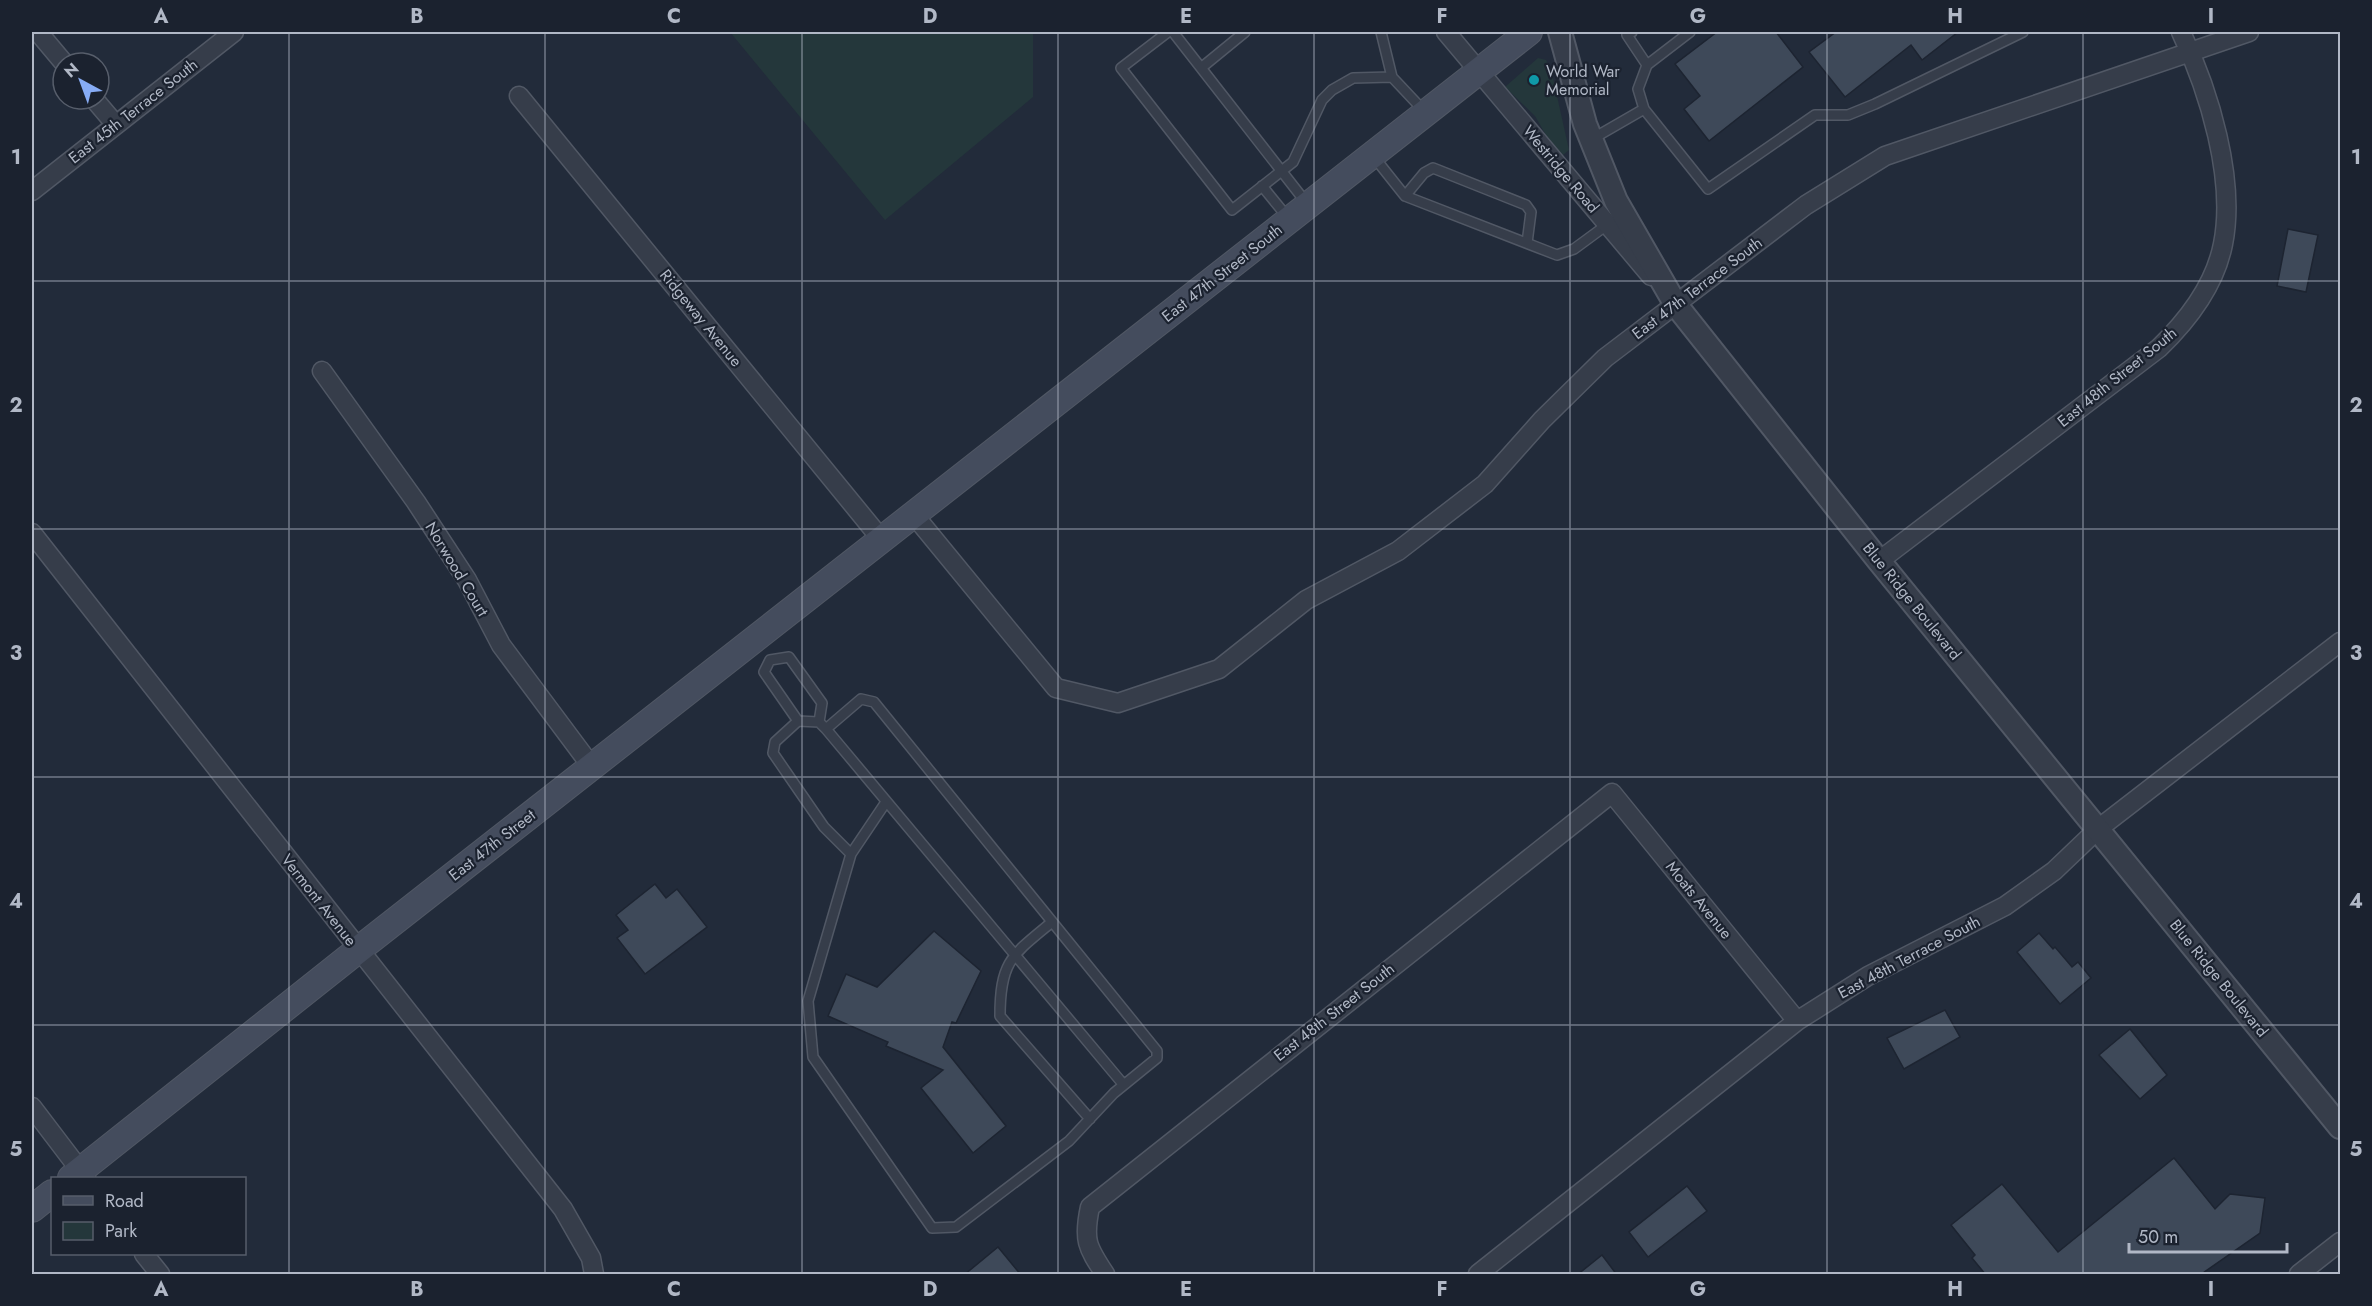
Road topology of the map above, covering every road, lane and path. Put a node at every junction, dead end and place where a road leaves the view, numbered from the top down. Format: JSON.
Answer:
{"nodes":[{"id":1,"x":38,"y":32,"type":"edge"},
{"id":2,"x":234,"y":32,"type":"edge"},
{"id":3,"x":1168,"y":32,"type":"edge"},
{"id":4,"x":1173,"y":32,"type":"edge"},
{"id":5,"x":1245,"y":32,"type":"edge"},
{"id":6,"x":1381,"y":32,"type":"edge"},
{"id":7,"x":1446,"y":32,"type":"edge"},
{"id":8,"x":1529,"y":32,"type":"edge"},
{"id":9,"x":1560,"y":32,"type":"edge"},
{"id":10,"x":1632,"y":32,"type":"edge"},
{"id":11,"x":1690,"y":32,"type":"edge"},
{"id":12,"x":2023,"y":32,"type":"edge"},
{"id":13,"x":2181,"y":32,"type":"edge"},
{"id":14,"x":2249,"y":32,"type":"edge"},
{"id":15,"x":54,"y":51,"type":"edge"},
{"id":16,"x":2190,"y":51,"type":"junction"},
{"id":17,"x":1647,"y":65,"type":"junction"},
{"id":18,"x":1201,"y":68,"type":"junction"},
{"id":19,"x":1478,"y":71,"type":"junction"},
{"id":20,"x":1392,"y":76,"type":"junction"},
{"id":21,"x":519,"y":96,"type":"dead end"},
{"id":22,"x":1644,"y":109,"type":"junction"},
{"id":23,"x":104,"y":111,"type":"edge"},
{"id":24,"x":1425,"y":113,"type":"junction"},
{"id":25,"x":116,"y":125,"type":"junction"},
{"id":26,"x":1591,"y":139,"type":"junction"},
{"id":27,"x":1372,"y":155,"type":"junction"},
{"id":28,"x":1281,"y":171,"type":"junction"},
{"id":29,"x":1262,"y":186,"type":"junction"},
{"id":30,"x":32,"y":191,"type":"edge"},
{"id":31,"x":1405,"y":196,"type":"junction"},
{"id":32,"x":1299,"y":212,"type":"junction"},
{"id":33,"x":1608,"y":224,"type":"junction"},
{"id":34,"x":1527,"y":243,"type":"junction"},
{"id":35,"x":1676,"y":305,"type":"junction"},
{"id":36,"x":322,"y":371,"type":"dead end"},
{"id":37,"x":914,"y":515,"type":"junction"},
{"id":38,"x":32,"y":533,"type":"edge"},
{"id":39,"x":882,"y":540,"type":"junction"},
{"id":40,"x":1879,"y":561,"type":"junction"},
{"id":41,"x":2340,"y":642,"type":"edge"},
{"id":42,"x":763,"y":649,"type":"junction"},
{"id":43,"x":798,"y":721,"type":"junction"},
{"id":44,"x":822,"y":726,"type":"junction"},
{"id":45,"x":592,"y":767,"type":"junction"},
{"id":46,"x":886,"y":802,"type":"junction"},
{"id":47,"x":1599,"y":803,"type":"joint"},
{"id":48,"x":2098,"y":829,"type":"junction"},
{"id":49,"x":851,"y":854,"type":"junction"},
{"id":50,"x":1052,"y":922,"type":"junction"},
{"id":51,"x":358,"y":950,"type":"junction"},
{"id":52,"x":1013,"y":954,"type":"junction"},
{"id":53,"x":1797,"y":1021,"type":"junction"},
{"id":54,"x":1123,"y":1084,"type":"junction"},
{"id":55,"x":32,"y":1107,"type":"edge"},
{"id":56,"x":1090,"y":1119,"type":"junction"},
{"id":57,"x":2340,"y":1127,"type":"edge"},
{"id":58,"x":79,"y":1176,"type":"edge"},
{"id":59,"x":51,"y":1194,"type":"edge"},
{"id":60,"x":32,"y":1209,"type":"edge"},
{"id":61,"x":2340,"y":1242,"type":"edge"},
{"id":62,"x":145,"y":1255,"type":"edge"},
{"id":63,"x":160,"y":1275,"type":"edge"},
{"id":64,"x":594,"y":1275,"type":"edge"},
{"id":65,"x":1105,"y":1275,"type":"edge"},
{"id":66,"x":1478,"y":1275,"type":"edge"},
{"id":67,"x":2299,"y":1275,"type":"edge"}],
"edges":[{"from":1,"to":15,"type":"street"},
{"from":2,"to":25,"type":"street","name":"East 45th Terrace South"},
{"from":3,"to":29,"type":"lane"},
{"from":4,"to":18,"type":"lane"},
{"from":5,"to":18,"type":"lane"},
{"from":6,"to":20,"type":"lane"},
{"from":7,"to":19,"type":"street","name":"Westridge Road"},
{"from":8,"to":19,"type":"main road","name":"East 47th Street South"},
{"from":9,"to":26,"type":"street","name":"Blue Ridge Boulevard"},
{"from":10,"to":17,"type":"lane"},
{"from":11,"to":17,"type":"lane"},
{"from":12,"to":22,"type":"lane"},
{"from":13,"to":16,"type":"street","name":"East 48th Street South"},
{"from":14,"to":16,"type":"street","name":"East 47th Terrace South"},
{"from":16,"to":35,"type":"street","name":"East 47th Terrace South"},
{"from":16,"to":40,"type":"street","name":"East 48th Street South"},
{"from":17,"to":22,"type":"lane"},
{"from":18,"to":28,"type":"lane"},
{"from":19,"to":24,"type":"main road","name":"East 47th Street South"},
{"from":19,"to":33,"type":"street","name":"Westridge Road"},
{"from":20,"to":24,"type":"lane"},
{"from":20,"to":28,"type":"lane"},
{"from":21,"to":39,"type":"street","name":"Ridgeway Avenue"},
{"from":22,"to":26,"type":"lane"},
{"from":23,"to":25,"type":"street"},
{"from":24,"to":27,"type":"main road","name":"East 47th Street South"},
{"from":25,"to":30,"type":"street","name":"East 45th Terrace South"},
{"from":26,"to":35,"type":"street","name":"Blue Ridge Boulevard"},
{"from":27,"to":31,"type":"lane"},
{"from":27,"to":32,"type":"main road","name":"East 47th Street South"},
{"from":28,"to":29,"type":"lane"},
{"from":28,"to":32,"type":"lane"},
{"from":29,"to":32,"type":"lane"},
{"from":31,"to":34,"type":"lane"},
{"from":31,"to":34,"type":"lane"},
{"from":32,"to":37,"type":"main road","name":"East 47th Street South"},
{"from":33,"to":34,"type":"lane"},
{"from":33,"to":35,"type":"street","name":"Westridge Road"},
{"from":35,"to":37,"type":"street","name":"East 47th Terrace South"},
{"from":35,"to":40,"type":"street","name":"Blue Ridge Boulevard"},
{"from":36,"to":45,"type":"street","name":"Norwood Court"},
{"from":37,"to":39,"type":"main road","name":"East 47th Street"},
{"from":38,"to":51,"type":"street","name":"Vermont Avenue"},
{"from":39,"to":42,"type":"main road","name":"East 47th Street"},
{"from":40,"to":48,"type":"street","name":"Blue Ridge Boulevard"},
{"from":41,"to":48,"type":"street","name":"East 48th Terrace South"},
{"from":42,"to":43,"type":"lane"},
{"from":42,"to":44,"type":"lane"},
{"from":42,"to":45,"type":"main road","name":"East 47th Street"},
{"from":43,"to":44,"type":"lane"},
{"from":43,"to":49,"type":"lane"},
{"from":44,"to":46,"type":"lane"},
{"from":44,"to":50,"type":"lane"},
{"from":45,"to":51,"type":"main road","name":"East 47th Street"},
{"from":46,"to":49,"type":"lane"},
{"from":46,"to":52,"type":"lane"},
{"from":47,"to":53,"type":"street","name":"Moats Avenue"},
{"from":47,"to":65,"type":"street","name":"East 48th Street South"},
{"from":48,"to":53,"type":"street","name":"East 48th Terrace South"},
{"from":48,"to":57,"type":"street","name":"Blue Ridge Boulevard"},
{"from":49,"to":56,"type":"lane"},
{"from":50,"to":52,"type":"lane"},
{"from":50,"to":54,"type":"lane"},
{"from":51,"to":58,"type":"main road","name":"East 47th Street"},
{"from":51,"to":64,"type":"street","name":"Vermont Avenue"},
{"from":52,"to":54,"type":"lane"},
{"from":52,"to":56,"type":"lane"},
{"from":53,"to":66,"type":"street","name":"East 48th Terrace South"},
{"from":54,"to":56,"type":"lane"},
{"from":55,"to":58,"type":"street"},
{"from":59,"to":60,"type":"main road"},
{"from":61,"to":67,"type":"street"},
{"from":62,"to":63,"type":"street"}]}
